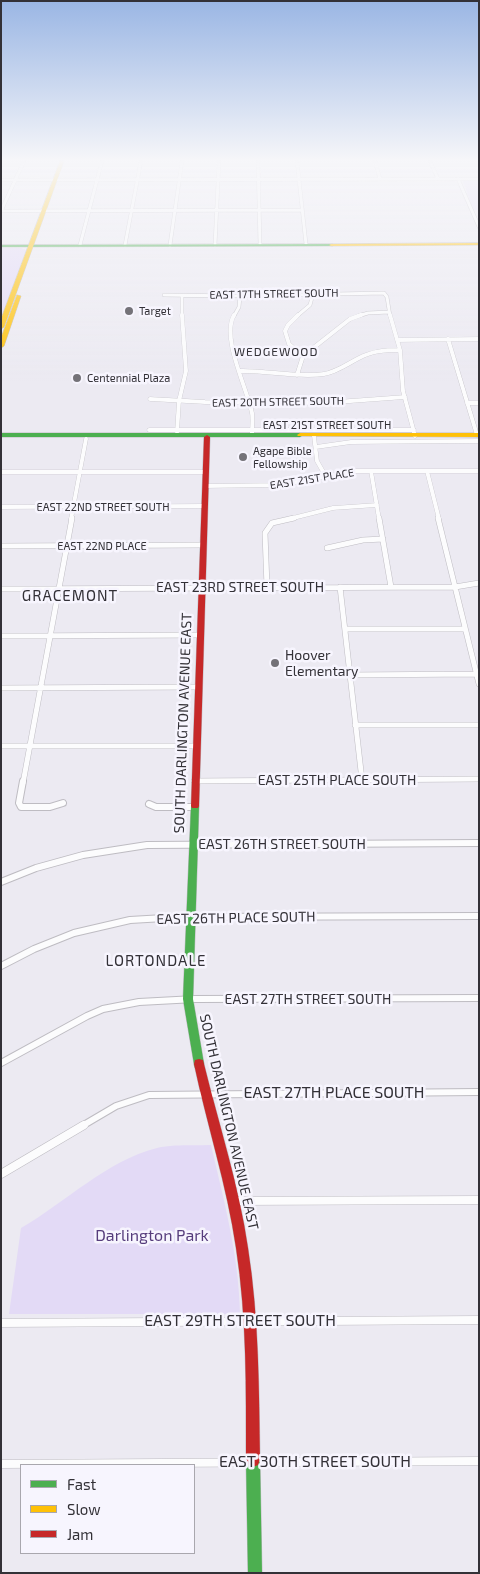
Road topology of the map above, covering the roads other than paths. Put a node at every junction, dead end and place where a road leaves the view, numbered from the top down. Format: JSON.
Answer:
{"nodes":[{"id":1,"x":37,"y":234,"type":"edge"},
{"id":2,"x":83,"y":234,"type":"edge"},
{"id":3,"x":127,"y":234,"type":"edge"},
{"id":4,"x":172,"y":234,"type":"edge"},
{"id":5,"x":215,"y":234,"type":"edge"},
{"id":6,"x":260,"y":234,"type":"edge"},
{"id":7,"x":305,"y":234,"type":"edge"},
{"id":8,"x":260,"y":244,"type":"junction"},
{"id":9,"x":306,"y":244,"type":"junction"},
{"id":10,"x":479,"y":244,"type":"edge"},
{"id":11,"x":1,"y":245,"type":"edge"},
{"id":12,"x":33,"y":245,"type":"junction"},
{"id":13,"x":80,"y":245,"type":"junction"},
{"id":14,"x":125,"y":245,"type":"junction"},
{"id":15,"x":170,"y":245,"type":"junction"},
{"id":16,"x":215,"y":245,"type":"junction"},
{"id":17,"x":312,"y":294,"type":"junction"},
{"id":18,"x":164,"y":295,"type":"dead end"},
{"id":19,"x":182,"y":295,"type":"junction"},
{"id":20,"x":240,"y":296,"type":"junction"},
{"id":21,"x":389,"y":312,"type":"junction"},
{"id":22,"x":3,"y":327,"type":"edge"},
{"id":23,"x":448,"y":339,"type":"junction"},
{"id":24,"x":479,"y":339,"type":"edge"},
{"id":25,"x":397,"y":340,"type":"junction"},
{"id":26,"x":1,"y":345,"type":"edge"},
{"id":27,"x":400,"y":350,"type":"junction"},
{"id":28,"x":303,"y":356,"type":"junction"},
{"id":29,"x":239,"y":371,"type":"junction"},
{"id":30,"x":297,"y":375,"type":"junction"},
{"id":31,"x":405,"y":397,"type":"junction"},
{"id":32,"x":150,"y":399,"type":"dead end"},
{"id":33,"x":180,"y":401,"type":"junction"},
{"id":34,"x":249,"y":401,"type":"junction"},
{"id":35,"x":466,"y":403,"type":"junction"},
{"id":36,"x":479,"y":403,"type":"edge"},
{"id":37,"x":176,"y":433,"type":"junction"},
{"id":38,"x":252,"y":433,"type":"junction"},
{"id":39,"x":414,"y":433,"type":"junction"},
{"id":40,"x":478,"y":434,"type":"edge"},
{"id":41,"x":207,"y":436,"type":"junction"},
{"id":42,"x":314,"y":436,"type":"junction"},
{"id":43,"x":1,"y":437,"type":"edge"},
{"id":44,"x":84,"y":437,"type":"junction"},
{"id":45,"x":316,"y":447,"type":"junction"},
{"id":46,"x":479,"y":470,"type":"edge"},
{"id":47,"x":371,"y":471,"type":"junction"},
{"id":48,"x":428,"y":471,"type":"junction"},
{"id":49,"x":1,"y":472,"type":"edge"},
{"id":50,"x":80,"y":472,"type":"junction"},
{"id":51,"x":206,"y":472,"type":"junction"},
{"id":52,"x":325,"y":476,"type":"junction"},
{"id":53,"x":205,"y":486,"type":"junction"},
{"id":54,"x":377,"y":505,"type":"junction"},
{"id":55,"x":204,"y":506,"type":"junction"},
{"id":56,"x":73,"y":507,"type":"junction"},
{"id":57,"x":1,"y":508,"type":"edge"},
{"id":58,"x":383,"y":539,"type":"junction"},
{"id":59,"x":203,"y":545,"type":"junction"},
{"id":60,"x":1,"y":546,"type":"edge"},
{"id":61,"x":66,"y":546,"type":"junction"},
{"id":62,"x":327,"y":548,"type":"dead end"},
{"id":63,"x":479,"y":583,"type":"edge"},
{"id":64,"x":455,"y":586,"type":"junction"},
{"id":65,"x":268,"y":587,"type":"junction"},
{"id":66,"x":340,"y":587,"type":"junction"},
{"id":67,"x":391,"y":587,"type":"junction"},
{"id":68,"x":58,"y":588,"type":"junction"},
{"id":69,"x":201,"y":588,"type":"junction"},
{"id":70,"x":1,"y":589,"type":"edge"},
{"id":71,"x":466,"y":629,"type":"junction"},
{"id":72,"x":345,"y":630,"type":"junction"},
{"id":73,"x":50,"y":635,"type":"junction"},
{"id":74,"x":200,"y":635,"type":"junction"},
{"id":75,"x":1,"y":636,"type":"edge"},
{"id":76,"x":476,"y":674,"type":"junction"},
{"id":77,"x":350,"y":675,"type":"junction"},
{"id":78,"x":479,"y":684,"type":"edge"},
{"id":79,"x":198,"y":687,"type":"junction"},
{"id":80,"x":1,"y":688,"type":"edge"},
{"id":81,"x":40,"y":688,"type":"junction"},
{"id":82,"x":356,"y":725,"type":"junction"},
{"id":83,"x":479,"y":725,"type":"edge"},
{"id":84,"x":1,"y":746,"type":"edge"},
{"id":85,"x":29,"y":746,"type":"junction"},
{"id":86,"x":196,"y":746,"type":"junction"},
{"id":87,"x":479,"y":779,"type":"edge"},
{"id":88,"x":362,"y":780,"type":"junction"},
{"id":89,"x":194,"y":781,"type":"junction"},
{"id":90,"x":62,"y":803,"type":"dead end"},
{"id":91,"x":149,"y":804,"type":"dead end"},
{"id":92,"x":194,"y":807,"type":"junction"},
{"id":93,"x":479,"y":843,"type":"edge"},
{"id":94,"x":192,"y":844,"type":"junction"},
{"id":95,"x":1,"y":882,"type":"edge"},
{"id":96,"x":479,"y":916,"type":"edge"},
{"id":97,"x":190,"y":917,"type":"junction"},
{"id":98,"x":1,"y":966,"type":"edge"},
{"id":99,"x":479,"y":998,"type":"edge"},
{"id":100,"x":188,"y":999,"type":"junction"},
{"id":101,"x":1,"y":1063,"type":"edge"},
{"id":102,"x":479,"y":1092,"type":"edge"},
{"id":103,"x":206,"y":1093,"type":"junction"},
{"id":104,"x":1,"y":1174,"type":"edge"},
{"id":105,"x":479,"y":1200,"type":"edge"},
{"id":106,"x":234,"y":1201,"type":"junction"},
{"id":107,"x":479,"y":1320,"type":"edge"},
{"id":108,"x":251,"y":1321,"type":"junction"},
{"id":109,"x":1,"y":1323,"type":"edge"},
{"id":110,"x":479,"y":1461,"type":"edge"},
{"id":111,"x":253,"y":1462,"type":"junction"},
{"id":112,"x":1,"y":1464,"type":"edge"},
{"id":113,"x":255,"y":1573,"type":"edge"}],
"edges":[{"from":1,"to":12,"type":"main road"},
{"from":2,"to":13,"type":"street"},
{"from":3,"to":14,"type":"street"},
{"from":4,"to":15,"type":"street"},
{"from":5,"to":16,"type":"street"},
{"from":6,"to":8,"type":"street"},
{"from":7,"to":9,"type":"street"},
{"from":8,"to":9,"type":"main road"},
{"from":8,"to":16,"type":"main road"},
{"from":9,"to":10,"type":"main road"},
{"from":11,"to":12,"type":"main road"},
{"from":12,"to":13,"type":"main road"},
{"from":12,"to":22,"type":"main road"},
{"from":13,"to":14,"type":"main road"},
{"from":14,"to":15,"type":"main road"},
{"from":15,"to":16,"type":"main road"},
{"from":17,"to":20,"type":"street","name":"EAST 17TH STREET SOUTH"},
{"from":17,"to":21,"type":"street","name":"EAST 17TH STREET SOUTH"},
{"from":17,"to":28,"type":"street"},
{"from":18,"to":19,"type":"street","name":"EAST 17TH STREET SOUTH"},
{"from":19,"to":20,"type":"street","name":"EAST 17TH STREET SOUTH"},
{"from":19,"to":33,"type":"street"},
{"from":20,"to":29,"type":"street"},
{"from":21,"to":25,"type":"street"},
{"from":21,"to":28,"type":"street"},
{"from":22,"to":26,"type":"main road"},
{"from":23,"to":24,"type":"street"},
{"from":23,"to":25,"type":"street"},
{"from":23,"to":35,"type":"street"},
{"from":25,"to":27,"type":"street"},
{"from":27,"to":30,"type":"street"},
{"from":27,"to":31,"type":"street"},
{"from":28,"to":30,"type":"street"},
{"from":29,"to":30,"type":"street"},
{"from":29,"to":34,"type":"street"},
{"from":31,"to":34,"type":"street","name":"EAST 20TH STREET SOUTH"},
{"from":31,"to":39,"type":"street"},
{"from":32,"to":33,"type":"street","name":"EAST 20TH STREET SOUTH"},
{"from":33,"to":34,"type":"street","name":"EAST 20TH STREET SOUTH"},
{"from":33,"to":37,"type":"street"},
{"from":34,"to":38,"type":"street"},
{"from":35,"to":36,"type":"street"},
{"from":35,"to":40,"type":"street"},
{"from":37,"to":38,"type":"street","name":"EAST 21ST STREET SOUTH"},
{"from":37,"to":41,"type":"main road","name":"EAST 21ST STREET SOUTH"},
{"from":37,"to":44,"type":"main road","name":"EAST 21ST STREET SOUTH"},
{"from":38,"to":39,"type":"street","name":"EAST 21ST STREET SOUTH"},
{"from":38,"to":41,"type":"main road","name":"EAST 21ST STREET SOUTH"},
{"from":38,"to":42,"type":"main road","name":"EAST 21ST STREET SOUTH"},
{"from":39,"to":40,"type":"main road","name":"EAST 21ST STREET SOUTH"},
{"from":39,"to":42,"type":"main road","name":"EAST 21ST STREET SOUTH"},
{"from":40,"to":45,"type":"street","name":"EAST 21ST STREET SOUTH"},
{"from":41,"to":51,"type":"main road","name":"SOUTH DARLINGTON AVENUE EAST"},
{"from":42,"to":45,"type":"street"},
{"from":43,"to":44,"type":"main road","name":"EAST 21ST STREET SOUTH"},
{"from":44,"to":50,"type":"street"},
{"from":45,"to":52,"type":"street"},
{"from":46,"to":48,"type":"street","name":"EAST 21ST PLACE"},
{"from":47,"to":48,"type":"street","name":"EAST 21ST PLACE"},
{"from":47,"to":52,"type":"street","name":"EAST 21ST PLACE"},
{"from":47,"to":54,"type":"street"},
{"from":48,"to":64,"type":"street"},
{"from":49,"to":50,"type":"street"},
{"from":50,"to":51,"type":"street"},
{"from":50,"to":56,"type":"street"},
{"from":51,"to":53,"type":"main road","name":"SOUTH DARLINGTON AVENUE EAST"},
{"from":52,"to":53,"type":"street","name":"EAST 21ST PLACE"},
{"from":53,"to":55,"type":"main road","name":"SOUTH DARLINGTON AVENUE EAST"},
{"from":54,"to":58,"type":"street"},
{"from":54,"to":65,"type":"street"},
{"from":55,"to":56,"type":"street","name":"EAST 22ND STREET SOUTH"},
{"from":55,"to":59,"type":"main road","name":"SOUTH DARLINGTON AVENUE EAST"},
{"from":56,"to":57,"type":"street","name":"EAST 22ND STREET SOUTH"},
{"from":56,"to":61,"type":"street"},
{"from":58,"to":62,"type":"street"},
{"from":58,"to":67,"type":"street"},
{"from":59,"to":61,"type":"street","name":"EAST 22ND PLACE"},
{"from":59,"to":69,"type":"main road","name":"SOUTH DARLINGTON AVENUE EAST"},
{"from":60,"to":61,"type":"street","name":"EAST 22ND PLACE"},
{"from":61,"to":68,"type":"street"},
{"from":63,"to":64,"type":"street","name":"EAST 23RD STREET SOUTH"},
{"from":64,"to":67,"type":"street","name":"EAST 23RD STREET SOUTH"},
{"from":64,"to":71,"type":"street"},
{"from":65,"to":66,"type":"street","name":"EAST 23RD STREET SOUTH"},
{"from":65,"to":69,"type":"street","name":"EAST 23RD STREET SOUTH"},
{"from":66,"to":67,"type":"street","name":"EAST 23RD STREET SOUTH"},
{"from":66,"to":72,"type":"street"},
{"from":68,"to":69,"type":"street","name":"EAST 23RD STREET SOUTH"},
{"from":68,"to":70,"type":"street","name":"EAST 23RD STREET SOUTH"},
{"from":68,"to":73,"type":"street"},
{"from":69,"to":74,"type":"main road","name":"SOUTH DARLINGTON AVENUE EAST"},
{"from":71,"to":72,"type":"street"},
{"from":71,"to":76,"type":"street"},
{"from":72,"to":77,"type":"street"},
{"from":73,"to":74,"type":"street"},
{"from":73,"to":75,"type":"street"},
{"from":73,"to":81,"type":"street"},
{"from":74,"to":79,"type":"main road","name":"SOUTH DARLINGTON AVENUE EAST"},
{"from":76,"to":77,"type":"street"},
{"from":76,"to":78,"type":"street"},
{"from":77,"to":82,"type":"street"},
{"from":79,"to":81,"type":"street"},
{"from":79,"to":86,"type":"main road","name":"SOUTH DARLINGTON AVENUE EAST"},
{"from":80,"to":81,"type":"street"},
{"from":81,"to":85,"type":"street"},
{"from":82,"to":83,"type":"street"},
{"from":82,"to":88,"type":"street"},
{"from":84,"to":85,"type":"street"},
{"from":85,"to":86,"type":"street"},
{"from":85,"to":90,"type":"street"},
{"from":86,"to":89,"type":"main road","name":"SOUTH DARLINGTON AVENUE EAST"},
{"from":87,"to":88,"type":"street","name":"EAST 25TH PLACE SOUTH"},
{"from":88,"to":89,"type":"street","name":"EAST 25TH PLACE SOUTH"},
{"from":89,"to":92,"type":"main road","name":"SOUTH DARLINGTON AVENUE EAST"},
{"from":91,"to":92,"type":"street"},
{"from":92,"to":94,"type":"main road","name":"SOUTH DARLINGTON AVENUE EAST"},
{"from":93,"to":94,"type":"street","name":"EAST 26TH STREET SOUTH"},
{"from":94,"to":95,"type":"street","name":"EAST 26TH STREET SOUTH"},
{"from":94,"to":97,"type":"main road","name":"SOUTH DARLINGTON AVENUE EAST"},
{"from":96,"to":97,"type":"street","name":"EAST 26TH PLACE SOUTH"},
{"from":97,"to":98,"type":"street","name":"EAST 26TH PLACE SOUTH"},
{"from":97,"to":100,"type":"main road","name":"SOUTH DARLINGTON AVENUE EAST"},
{"from":99,"to":100,"type":"street","name":"EAST 27TH STREET SOUTH"},
{"from":100,"to":101,"type":"street","name":"EAST 27TH STREET SOUTH"},
{"from":100,"to":103,"type":"main road","name":"SOUTH DARLINGTON AVENUE EAST"},
{"from":102,"to":103,"type":"street","name":"EAST 27TH PLACE SOUTH"},
{"from":103,"to":104,"type":"street","name":"EAST 27TH PLACE SOUTH"},
{"from":103,"to":106,"type":"main road","name":"SOUTH DARLINGTON AVENUE EAST"},
{"from":105,"to":106,"type":"street"},
{"from":106,"to":108,"type":"main road","name":"SOUTH DARLINGTON AVENUE EAST"},
{"from":107,"to":108,"type":"street","name":"EAST 29TH STREET SOUTH"},
{"from":108,"to":109,"type":"street","name":"EAST 29TH STREET SOUTH"},
{"from":108,"to":111,"type":"main road","name":"SOUTH DARLINGTON AVENUE EAST"},
{"from":110,"to":111,"type":"street","name":"EAST 30TH STREET SOUTH"},
{"from":111,"to":112,"type":"street","name":"EAST 30TH STREET SOUTH"},
{"from":111,"to":113,"type":"main road","name":"SOUTH DARLINGTON AVENUE EAST"}]}
